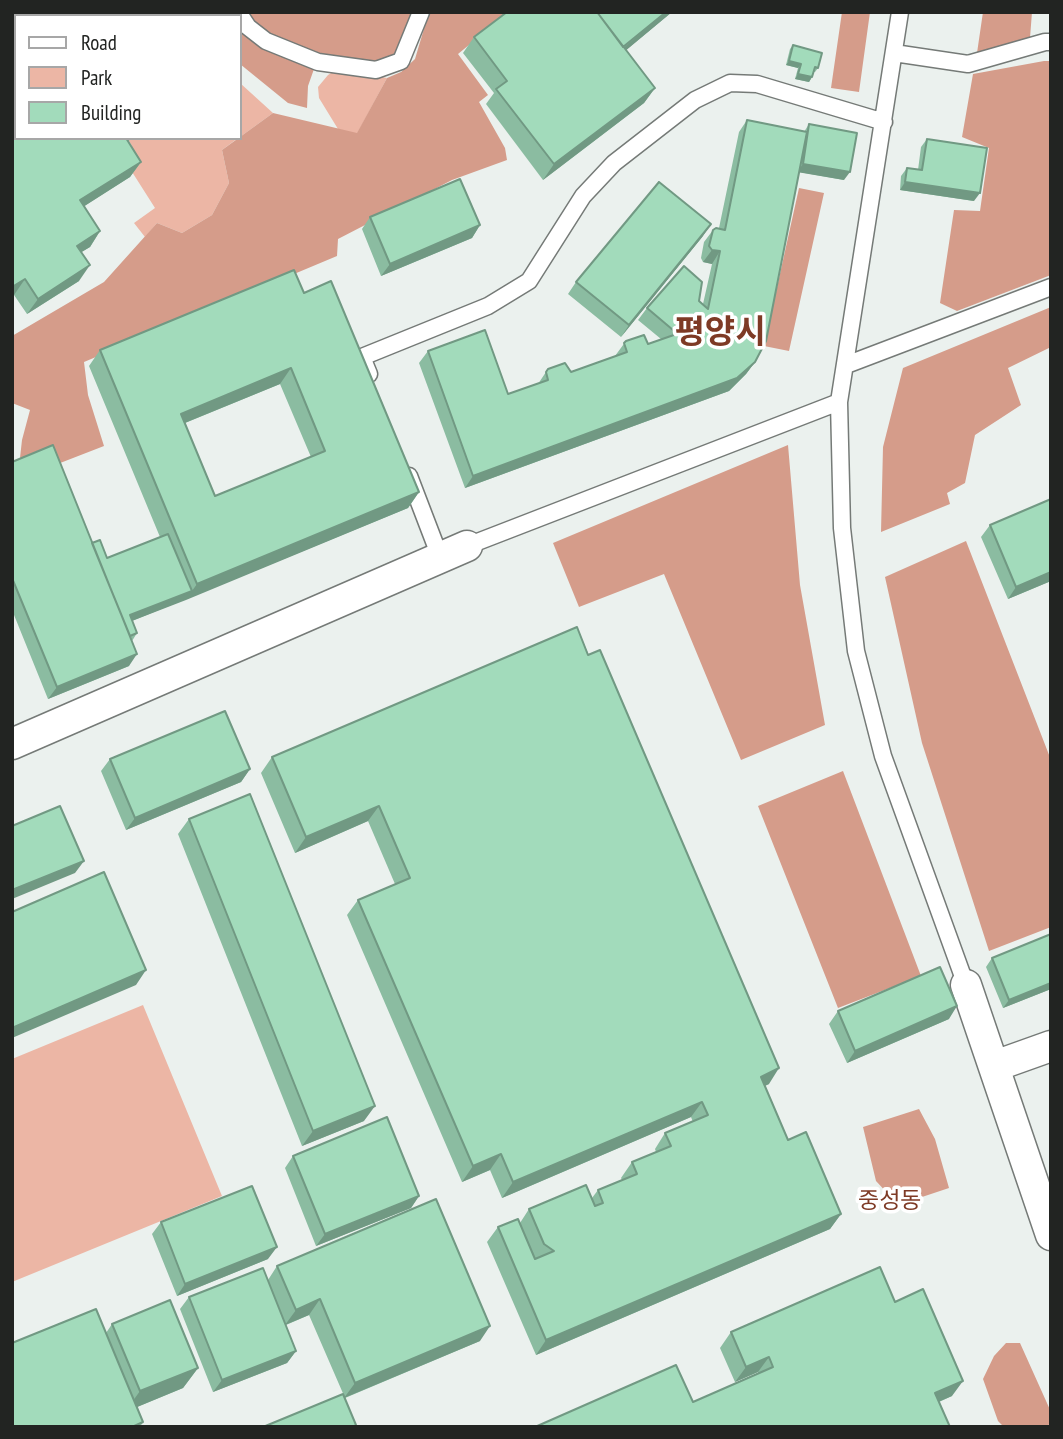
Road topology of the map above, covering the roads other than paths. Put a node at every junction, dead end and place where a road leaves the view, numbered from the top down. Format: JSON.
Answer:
{"nodes":[{"id":1,"x":421,"y":12,"type":"edge"},
{"id":2,"x":900,"y":12,"type":"edge"},
{"id":3,"x":242,"y":18,"type":"edge"},
{"id":4,"x":1051,"y":42,"type":"edge"},
{"id":5,"x":894,"y":53,"type":"junction"},
{"id":6,"x":884,"y":122,"type":"junction"},
{"id":7,"x":1051,"y":287,"type":"edge"},
{"id":8,"x":846,"y":365,"type":"junction"},
{"id":9,"x":377,"y":394,"type":"edge"},
{"id":10,"x":839,"y":402,"type":"junction"},
{"id":11,"x":401,"y":457,"type":"edge"},
{"id":12,"x":467,"y":546,"type":"joint"},
{"id":13,"x":440,"y":557,"type":"junction"},
{"id":14,"x":12,"y":744,"type":"edge"},
{"id":15,"x":966,"y":985,"type":"joint"},
{"id":16,"x":1051,"y":1046,"type":"edge"},
{"id":17,"x":995,"y":1066,"type":"junction"},
{"id":18,"x":1051,"y":1235,"type":"edge"}],
"edges":[{"from":1,"to":3,"type":"lane"},
{"from":2,"to":5,"type":"lane"},
{"from":4,"to":5,"type":"lane"},
{"from":5,"to":6,"type":"lane"},
{"from":6,"to":8,"type":"lane"},
{"from":6,"to":9,"type":"lane"},
{"from":7,"to":8,"type":"lane"},
{"from":8,"to":10,"type":"lane"},
{"from":10,"to":12,"type":"lane"},
{"from":10,"to":15,"type":"lane"},
{"from":11,"to":13,"type":"lane"},
{"from":12,"to":13,"type":"street"},
{"from":13,"to":14,"type":"street"},
{"from":15,"to":17,"type":"street"},
{"from":16,"to":17,"type":"street"},
{"from":17,"to":18,"type":"street"}]}
